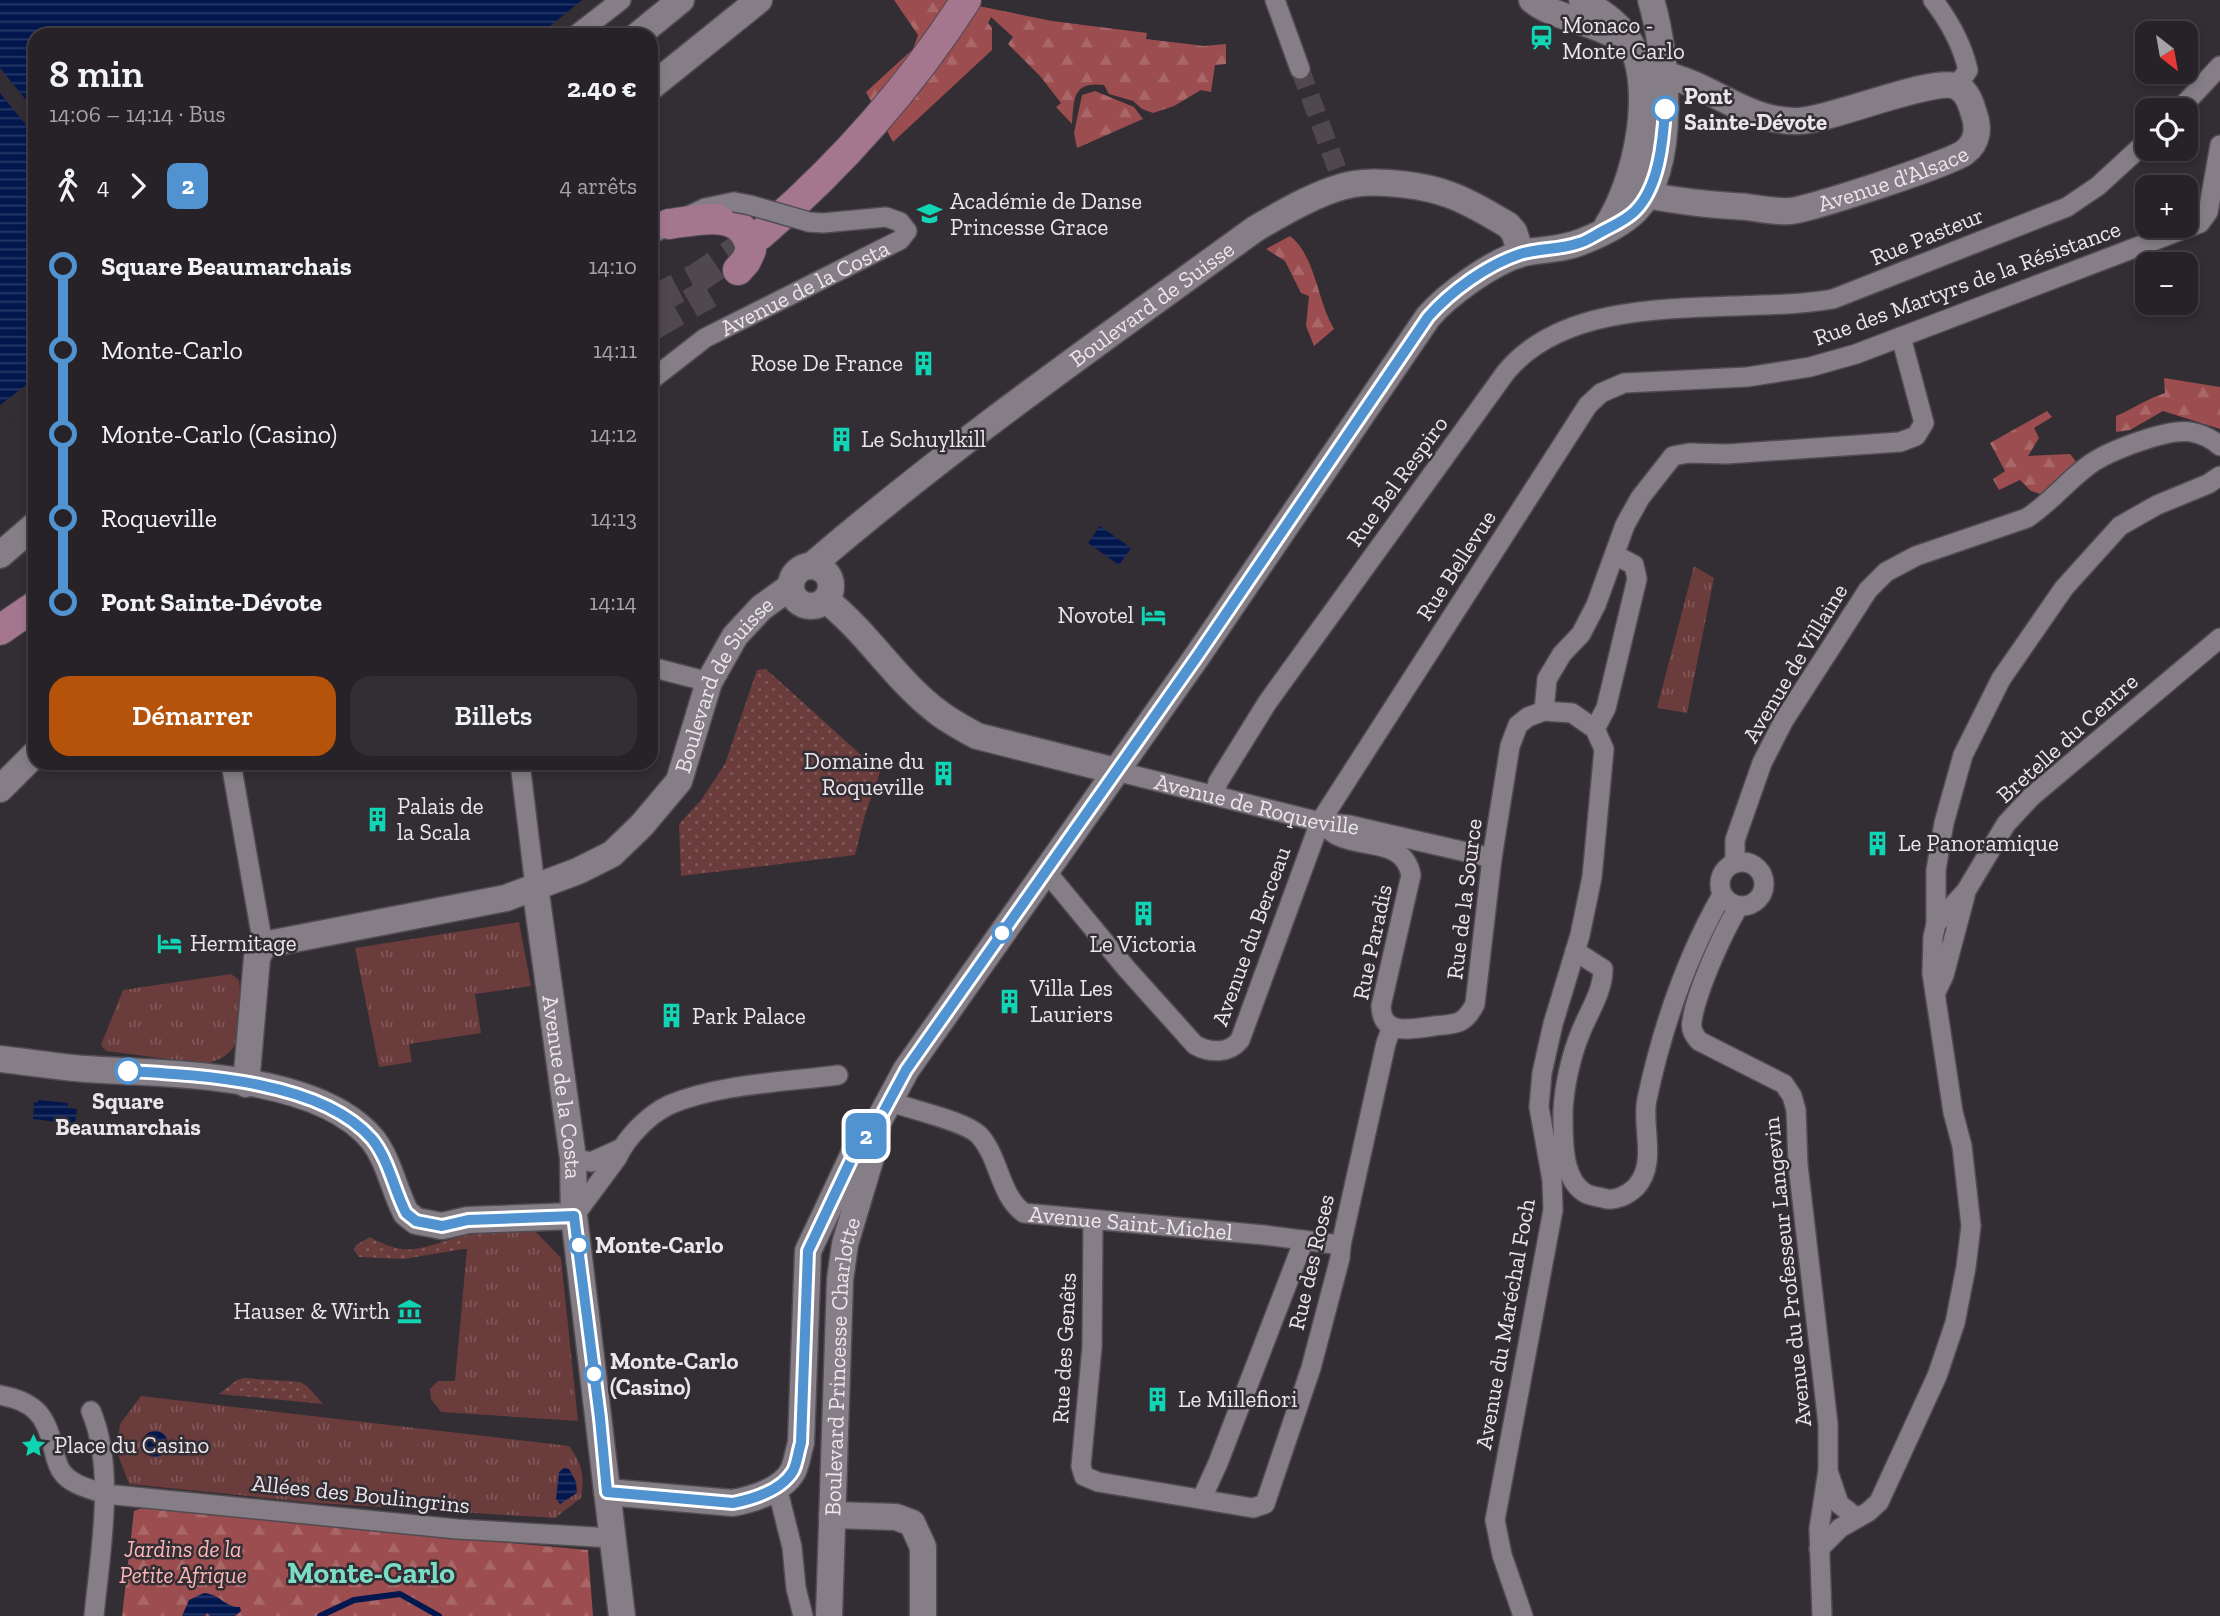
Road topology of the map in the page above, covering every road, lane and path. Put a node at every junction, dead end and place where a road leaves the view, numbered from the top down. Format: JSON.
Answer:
{"nodes":[{"id":1,"x":621,"y":0,"type":"edge"},
{"id":2,"x":681,"y":0,"type":"edge"},
{"id":3,"x":966,"y":0,"type":"edge"},
{"id":4,"x":1275,"y":0,"type":"edge"},
{"id":5,"x":1532,"y":0,"type":"edge"},
{"id":6,"x":1581,"y":0,"type":"edge"},
{"id":7,"x":1626,"y":0,"type":"edge"},
{"id":8,"x":1933,"y":0,"type":"edge"},
{"id":9,"x":754,"y":3,"type":"edge"},
{"id":10,"x":1649,"y":5,"type":"edge"},
{"id":11,"x":1618,"y":25,"type":"junction"},
{"id":12,"x":585,"y":28,"type":"edge"},
{"id":13,"x":647,"y":28,"type":"edge"},
{"id":14,"x":1638,"y":61,"type":"junction"},
{"id":15,"x":2220,"y":66,"type":"edge"},
{"id":16,"x":1300,"y":69,"type":"tunnel mouth"},
{"id":17,"x":1665,"y":75,"type":"junction"},
{"id":18,"x":658,"y":81,"type":"edge"},
{"id":19,"x":1957,"y":86,"type":"junction"},
{"id":20,"x":2190,"y":98,"type":"edge"},
{"id":21,"x":2220,"y":145,"type":"edge"},
{"id":22,"x":2135,"y":152,"type":"edge"},
{"id":23,"x":1647,"y":195,"type":"junction"},
{"id":24,"x":660,"y":229,"type":"edge"},
{"id":25,"x":1605,"y":230,"type":"junction"},
{"id":26,"x":760,"y":235,"type":"tunnel mouth"},
{"id":27,"x":1521,"y":253,"type":"junction"},
{"id":28,"x":738,"y":270,"type":"dead end"},
{"id":29,"x":1699,"y":305,"type":"joint"},
{"id":30,"x":1901,"y":337,"type":"junction"},
{"id":31,"x":658,"y":375,"type":"edge"},
{"id":32,"x":1666,"y":379,"type":"joint"},
{"id":33,"x":2220,"y":446,"type":"edge"},
{"id":34,"x":2220,"y":476,"type":"edge"},
{"id":35,"x":28,"y":531,"type":"edge"},
{"id":36,"x":0,"y":555,"type":"edge"},
{"id":37,"x":1615,"y":555,"type":"junction"},
{"id":38,"x":811,"y":566,"type":"junction"},
{"id":39,"x":790,"y":587,"type":"junction"},
{"id":40,"x":826,"y":600,"type":"junction"},
{"id":41,"x":28,"y":611,"type":"edge"},
{"id":42,"x":0,"y":630,"type":"edge"},
{"id":43,"x":2220,"y":638,"type":"edge"},
{"id":44,"x":658,"y":669,"type":"edge"},
{"id":45,"x":709,"y":682,"type":"junction"},
{"id":46,"x":1544,"y":711,"type":"junction"},
{"id":47,"x":1595,"y":729,"type":"junction"},
{"id":48,"x":28,"y":761,"type":"edge"},
{"id":49,"x":232,"y":770,"type":"edge"},
{"id":50,"x":521,"y":770,"type":"edge"},
{"id":51,"x":1116,"y":771,"type":"junction"},
{"id":52,"x":0,"y":789,"type":"edge"},
{"id":53,"x":1215,"y":794,"type":"junction"},
{"id":54,"x":1320,"y":822,"type":"junction"},
{"id":55,"x":1492,"y":858,"type":"junction"},
{"id":56,"x":1735,"y":863,"type":"junction"},
{"id":57,"x":1045,"y":870,"type":"junction"},
{"id":58,"x":1936,"y":883,"type":"junction"},
{"id":59,"x":535,"y":886,"type":"junction"},
{"id":60,"x":1966,"y":891,"type":"junction"},
{"id":61,"x":1730,"y":901,"type":"junction"},
{"id":62,"x":1936,"y":924,"type":"junction"},
{"id":63,"x":263,"y":944,"type":"junction"},
{"id":64,"x":1575,"y":951,"type":"junction"},
{"id":65,"x":1937,"y":990,"type":"junction"},
{"id":66,"x":1553,"y":1024,"type":"junction"},
{"id":67,"x":1400,"y":1029,"type":"junction"},
{"id":68,"x":1579,"y":1036,"type":"junction"},
{"id":69,"x":0,"y":1059,"type":"edge"},
{"id":70,"x":838,"y":1075,"type":"dead end"},
{"id":71,"x":246,"y":1084,"type":"junction"},
{"id":72,"x":883,"y":1111,"type":"junction"},
{"id":73,"x":621,"y":1149,"type":"junction"},
{"id":74,"x":573,"y":1158,"type":"junction"},
{"id":75,"x":574,"y":1216,"type":"junction"},
{"id":76,"x":1093,"y":1221,"type":"junction"},
{"id":77,"x":1304,"y":1240,"type":"junction"},
{"id":78,"x":811,"y":1243,"type":"junction"},
{"id":79,"x":845,"y":1244,"type":"junction"},
{"id":80,"x":1340,"y":1245,"type":"junction"},
{"id":81,"x":0,"y":1395,"type":"edge"},
{"id":82,"x":91,"y":1411,"type":"dead end"},
{"id":83,"x":1828,"y":1470,"type":"junction"},
{"id":84,"x":777,"y":1486,"type":"junction"},
{"id":85,"x":607,"y":1492,"type":"junction"},
{"id":86,"x":105,"y":1494,"type":"junction"},
{"id":87,"x":1202,"y":1498,"type":"junction"},
{"id":88,"x":832,"y":1515,"type":"junction"},
{"id":89,"x":1857,"y":1518,"type":"junction"},
{"id":90,"x":613,"y":1538,"type":"junction"},
{"id":91,"x":1819,"y":1549,"type":"junction"},
{"id":92,"x":94,"y":1616,"type":"edge"},
{"id":93,"x":622,"y":1616,"type":"edge"},
{"id":94,"x":803,"y":1616,"type":"edge"},
{"id":95,"x":829,"y":1616,"type":"edge"},
{"id":96,"x":923,"y":1616,"type":"edge"},
{"id":97,"x":1523,"y":1616,"type":"edge"},
{"id":98,"x":1822,"y":1616,"type":"edge"}],
"edges":[{"from":1,"to":12,"type":"street"},
{"from":2,"to":13,"type":"main road"},
{"from":3,"to":26,"type":"main road"},
{"from":4,"to":16,"type":"street"},
{"from":5,"to":14,"type":"main road"},
{"from":6,"to":11,"type":"main road"},
{"from":7,"to":11,"type":"main road"},
{"from":8,"to":19,"type":"street"},
{"from":9,"to":18,"type":"main road"},
{"from":10,"to":17,"type":"main road"},
{"from":11,"to":14,"type":"main road"},
{"from":14,"to":25,"type":"main road"},
{"from":15,"to":20,"type":"street"},
{"from":17,"to":19,"type":"main road"},
{"from":17,"to":23,"type":"main road"},
{"from":19,"to":23,"type":"main road","name":"Avenue d'Alsace"},
{"from":21,"to":30,"type":"street","name":"Rue des Martyrs de la Résistance"},
{"from":22,"to":29,"type":"street","name":"Rue Pasteur"},
{"from":23,"to":25,"type":"main road"},
{"from":24,"to":28,"type":"main road"},
{"from":24,"to":31,"type":"street","name":"Avenue de la Costa","bridge":true},
{"from":25,"to":27,"type":"main road","name":"Boulevard Princesse Charlotte"},
{"from":27,"to":38,"type":"main road","name":"Boulevard de Suisse"},
{"from":27,"to":51,"type":"main road","name":"Boulevard Princesse Charlotte"},
{"from":29,"to":53,"type":"street","name":"Rue Bel Respiro"},
{"from":30,"to":32,"type":"street","name":"Rue des Martyrs de la Résistance"},
{"from":30,"to":37,"type":"street"},
{"from":32,"to":54,"type":"street","name":"Rue Bellevue"},
{"from":33,"to":56,"type":"street","name":"Avenue de Villaine"},
{"from":34,"to":58,"type":"street"},
{"from":35,"to":36,"type":"main road"},
{"from":37,"to":46,"type":"street"},
{"from":37,"to":47,"type":"street"},
{"from":38,"to":39,"type":"main road"},
{"from":38,"to":40,"type":"main road"},
{"from":39,"to":40,"type":"main road"},
{"from":39,"to":45,"type":"main road","name":"Boulevard de Suisse"},
{"from":40,"to":51,"type":"main road","name":"Avenue de Roqueville"},
{"from":41,"to":42,"type":"main road"},
{"from":43,"to":60,"type":"street","name":"Bretelle du Centre"},
{"from":44,"to":45,"type":"street"},
{"from":45,"to":59,"type":"main road","name":"Boulevard de Suisse"},
{"from":46,"to":47,"type":"street"},
{"from":46,"to":55,"type":"street","name":"Rue de la Source"},
{"from":47,"to":64,"type":"street","name":"Avenue du Maréchal Foch"},
{"from":48,"to":52,"type":"main road"},
{"from":49,"to":63,"type":"street"},
{"from":50,"to":59,"type":"street","name":"Avenue de la Costa"},
{"from":51,"to":53,"type":"street","name":"Avenue de Roqueville"},
{"from":51,"to":57,"type":"main road","name":"Boulevard Princesse Charlotte"},
{"from":53,"to":54,"type":"street","name":"Avenue de Roqueville"},
{"from":54,"to":55,"type":"street","name":"Avenue de Roqueville"},
{"from":54,"to":57,"type":"street","name":"Avenue du Berceau"},
{"from":54,"to":67,"type":"street","name":"Rue Paradis"},
{"from":55,"to":67,"type":"street","name":"Rue de la Source"},
{"from":56,"to":61,"type":"street"},
{"from":56,"to":61,"type":"street"},
{"from":57,"to":72,"type":"main road","name":"Boulevard Princesse Charlotte"},
{"from":58,"to":60,"type":"street"},
{"from":58,"to":62,"type":"street"},
{"from":59,"to":63,"type":"main road","name":"Boulevard de Suisse"},
{"from":59,"to":74,"type":"main road","name":"Avenue de la Costa"},
{"from":60,"to":62,"type":"street"},
{"from":60,"to":65,"type":"street"},
{"from":61,"to":68,"type":"street"},
{"from":61,"to":83,"type":"street","name":"Avenue du Professeur Langevin"},
{"from":62,"to":65,"type":"street"},
{"from":63,"to":71,"type":"main road"},
{"from":64,"to":66,"type":"street","name":"Avenue du Maréchal Foch"},
{"from":64,"to":68,"type":"street"},
{"from":65,"to":89,"type":"street"},
{"from":66,"to":68,"type":"street"},
{"from":66,"to":97,"type":"street","name":"Avenue du Maréchal Foch"},
{"from":67,"to":80,"type":"street","name":"Rue des Roses"},
{"from":69,"to":71,"type":"main road"},
{"from":70,"to":73,"type":"street"},
{"from":71,"to":75,"type":"main road"},
{"from":72,"to":76,"type":"street","name":"Avenue Saint-Michel"},
{"from":72,"to":78,"type":"main road","name":"Boulevard Princesse Charlotte"},
{"from":72,"to":79,"type":"main road","name":"Boulevard Princesse Charlotte"},
{"from":73,"to":74,"type":"street"},
{"from":73,"to":75,"type":"street"},
{"from":74,"to":75,"type":"main road","name":"Avenue de la Costa"},
{"from":75,"to":85,"type":"main road","name":"Avenue de la Costa"},
{"from":76,"to":77,"type":"street","name":"Avenue Saint-Michel"},
{"from":76,"to":87,"type":"street","name":"Rue des Genêts"},
{"from":77,"to":80,"type":"street","name":"Avenue Saint-Michel"},
{"from":77,"to":87,"type":"street"},
{"from":78,"to":79,"type":"main road"},
{"from":78,"to":84,"type":"main road"},
{"from":79,"to":88,"type":"main road","name":"Boulevard Princesse Charlotte"},
{"from":80,"to":87,"type":"street","name":"Rue des Roses"},
{"from":81,"to":86,"type":"street","name":"Allées des Boulingrins"},
{"from":82,"to":86,"type":"street"},
{"from":83,"to":89,"type":"street"},
{"from":83,"to":91,"type":"street","name":"Avenue du Professeur Langevin"},
{"from":84,"to":85,"type":"main road"},
{"from":84,"to":94,"type":"street"},
{"from":85,"to":90,"type":"main road","name":"Avenue de la Costa"},
{"from":86,"to":90,"type":"street","name":"Allées des Boulingrins"},
{"from":86,"to":92,"type":"street"},
{"from":88,"to":95,"type":"main road","name":"Boulevard Princesse Charlotte"},
{"from":88,"to":96,"type":"main road"},
{"from":89,"to":91,"type":"street"},
{"from":90,"to":93,"type":"main road","name":"Avenue de la Costa"},
{"from":91,"to":98,"type":"street","name":"Avenue du Professeur Langevin"}]}
